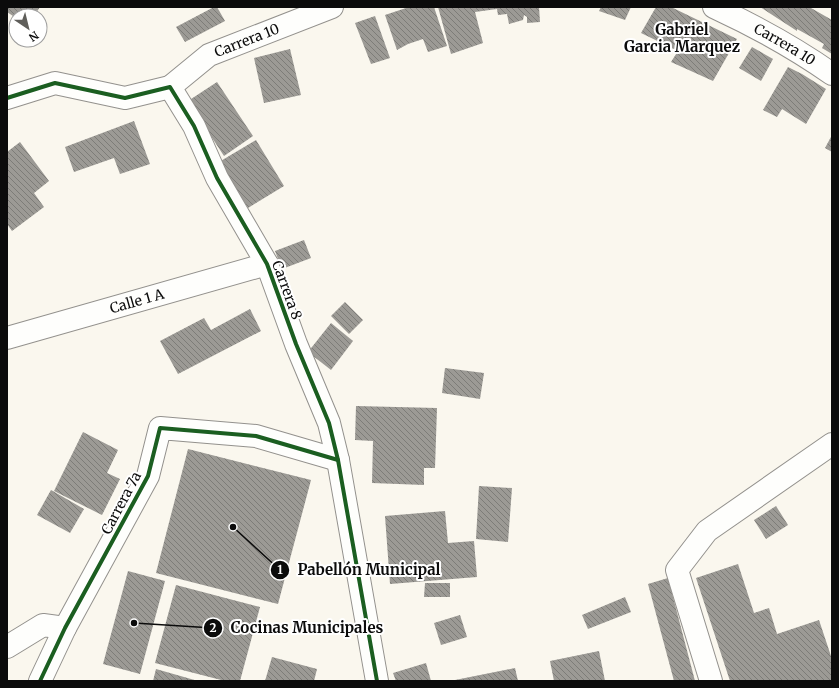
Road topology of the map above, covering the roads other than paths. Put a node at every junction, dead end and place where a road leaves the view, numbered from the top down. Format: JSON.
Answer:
{"nodes":[{"id":1,"x":332,"y":7,"type":"edge"},
{"id":2,"x":714,"y":7,"type":"edge"},
{"id":3,"x":832,"y":74,"type":"edge"},
{"id":4,"x":170,"y":87,"type":"junction"},
{"id":5,"x":7,"y":98,"type":"edge"},
{"id":6,"x":267,"y":264,"type":"junction"},
{"id":7,"x":7,"y":338,"type":"edge"},
{"id":8,"x":832,"y":444,"type":"edge"},
{"id":9,"x":338,"y":460,"type":"junction"},
{"id":10,"x":65,"y":628,"type":"junction"},
{"id":11,"x":7,"y":646,"type":"edge"},
{"id":12,"x":40,"y":681,"type":"edge"},
{"id":13,"x":377,"y":681,"type":"edge"},
{"id":14,"x":711,"y":681,"type":"edge"}],
"edges":[{"from":1,"to":4,"type":"street","name":"Carrera 10"},
{"from":2,"to":3,"type":"street","name":"Carrera 10"},
{"from":4,"to":5,"type":"street"},
{"from":4,"to":6,"type":"street","name":"Carrera 8"},
{"from":6,"to":7,"type":"street","name":"Calle 1 A"},
{"from":6,"to":9,"type":"street","name":"Carrera 8"},
{"from":8,"to":14,"type":"street"},
{"from":9,"to":10,"type":"street","name":"Carrera 7a"},
{"from":9,"to":13,"type":"street","name":"Carrera 8"},
{"from":10,"to":11,"type":"street"},
{"from":10,"to":12,"type":"street","name":"Carrera 7a"}]}
